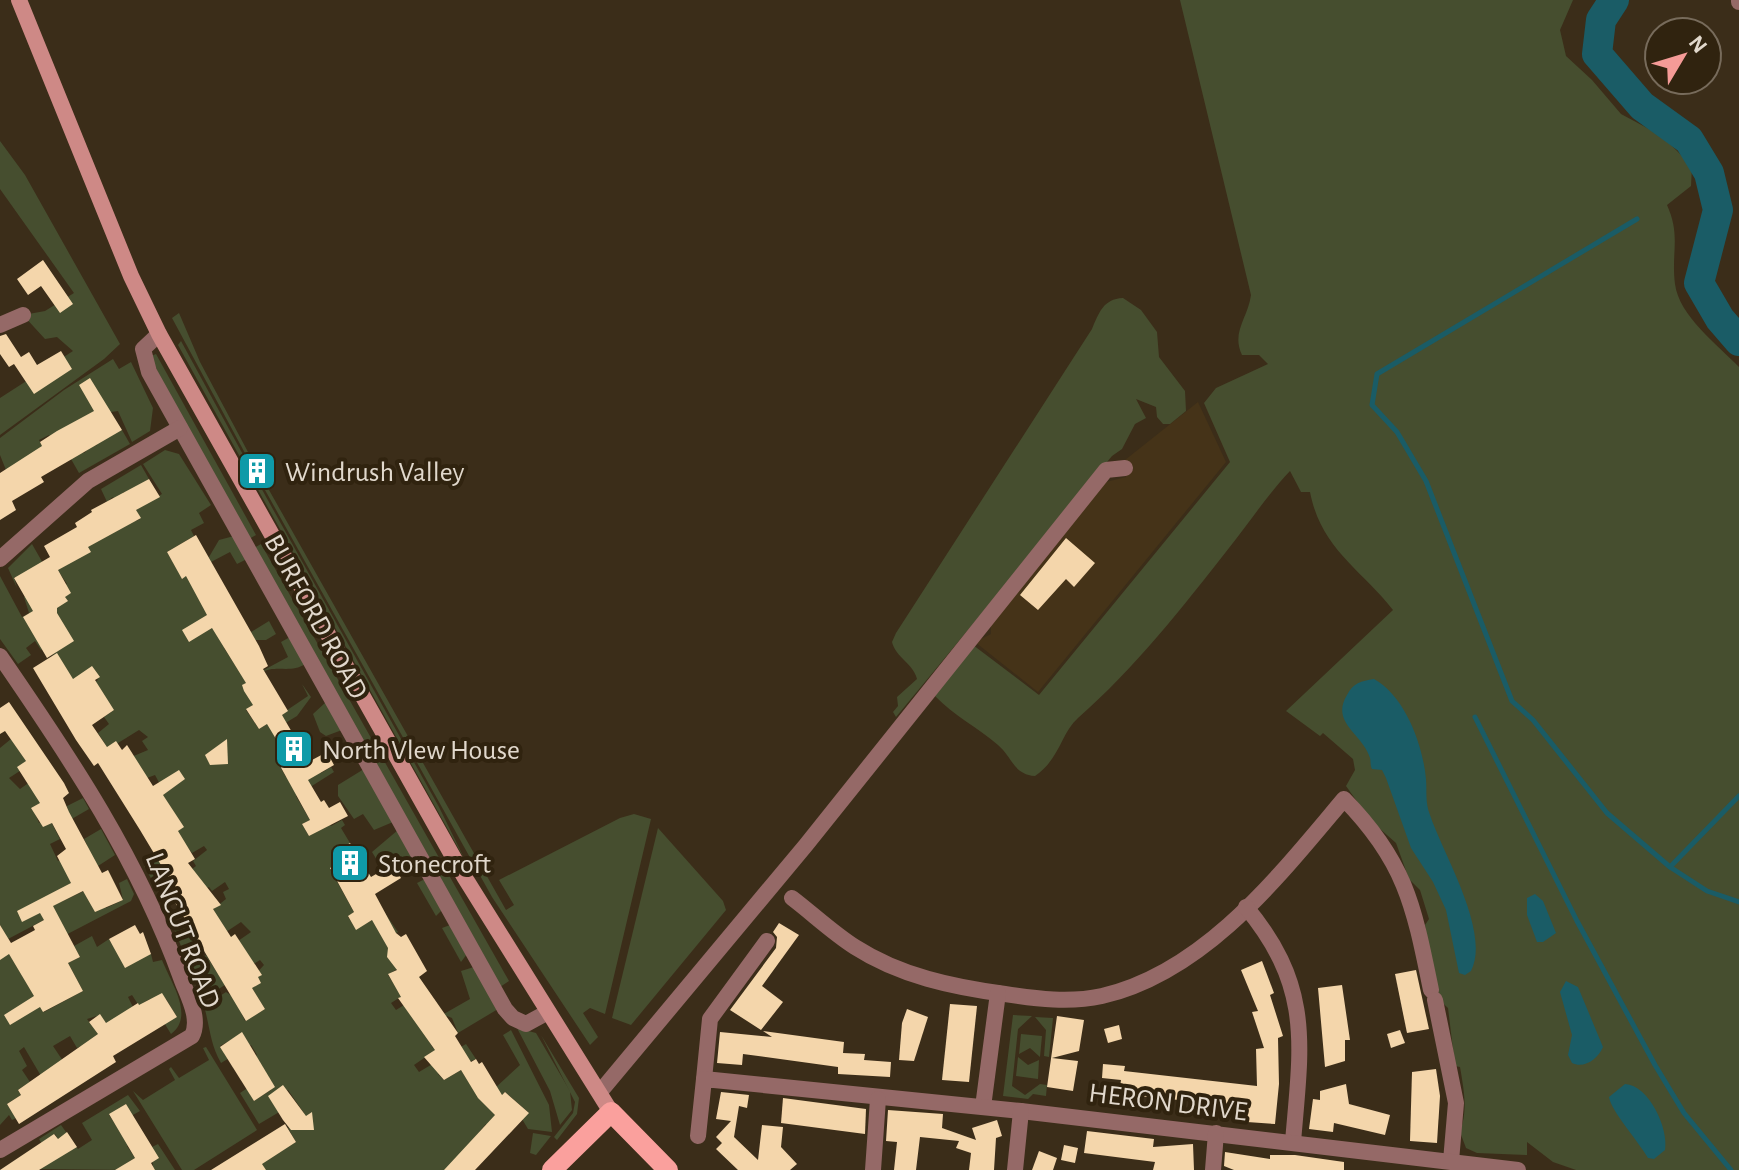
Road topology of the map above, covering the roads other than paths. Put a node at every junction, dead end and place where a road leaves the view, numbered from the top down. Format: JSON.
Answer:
{"nodes":[{"id":1,"x":19,"y":0,"type":"edge"},
{"id":2,"x":23,"y":315,"type":"dead end"},
{"id":3,"x":0,"y":325,"type":"edge"},
{"id":4,"x":159,"y":334,"type":"junction"},
{"id":5,"x":180,"y":428,"type":"junction"},
{"id":6,"x":1125,"y":468,"type":"dead end"},
{"id":7,"x":0,"y":559,"type":"edge"},
{"id":8,"x":0,"y":656,"type":"edge"},
{"id":9,"x":792,"y":898,"type":"dead end"},
{"id":10,"x":1246,"y":907,"type":"junction"},
{"id":11,"x":767,"y":941,"type":"dead end"},
{"id":12,"x":998,"y":993,"type":"junction"},
{"id":13,"x":548,"y":1012,"type":"junction"},
{"id":14,"x":704,"y":1079,"type":"junction"},
{"id":15,"x":600,"y":1092,"type":"junction"},
{"id":16,"x":878,"y":1099,"type":"junction"},
{"id":17,"x":983,"y":1107,"type":"junction"},
{"id":18,"x":1021,"y":1111,"type":"junction"},
{"id":19,"x":611,"y":1112,"type":"junction"},
{"id":20,"x":1216,"y":1133,"type":"junction"},
{"id":21,"x":698,"y":1136,"type":"dead end"},
{"id":22,"x":1293,"y":1142,"type":"junction"},
{"id":23,"x":0,"y":1150,"type":"edge"},
{"id":24,"x":1451,"y":1161,"type":"junction"},
{"id":25,"x":552,"y":1170,"type":"edge"},
{"id":26,"x":668,"y":1170,"type":"edge"},
{"id":27,"x":873,"y":1170,"type":"edge"},
{"id":28,"x":1015,"y":1170,"type":"edge"},
{"id":29,"x":1213,"y":1170,"type":"edge"},
{"id":30,"x":1518,"y":1170,"type":"edge"}],
"edges":[{"from":1,"to":4,"type":"main road","name":"BURFORD ROAD"},
{"from":2,"to":3,"type":"street"},
{"from":4,"to":5,"type":"street","name":"BURFORD ROAD"},
{"from":4,"to":13,"type":"main road","name":"BURFORD ROAD"},
{"from":5,"to":7,"type":"street"},
{"from":5,"to":13,"type":"street","name":"BURFORD ROAD"},
{"from":6,"to":15,"type":"street"},
{"from":8,"to":23,"type":"street","name":"LANCUT ROAD"},
{"from":9,"to":12,"type":"street"},
{"from":10,"to":12,"type":"street"},
{"from":10,"to":22,"type":"street"},
{"from":10,"to":24,"type":"street"},
{"from":11,"to":14,"type":"street"},
{"from":12,"to":17,"type":"street"},
{"from":13,"to":15,"type":"main road","name":"BURFORD ROAD"},
{"from":14,"to":16,"type":"street","name":"HERON DRIVE"},
{"from":14,"to":21,"type":"street"},
{"from":15,"to":19,"type":"main road","name":"BURFORD ROAD"},
{"from":16,"to":17,"type":"street","name":"HERON DRIVE"},
{"from":16,"to":27,"type":"street"},
{"from":17,"to":18,"type":"street","name":"HERON DRIVE"},
{"from":18,"to":20,"type":"street","name":"HERON DRIVE"},
{"from":18,"to":28,"type":"street"},
{"from":19,"to":25,"type":"main road"},
{"from":19,"to":26,"type":"main road","name":"BURFORD ROAD"},
{"from":20,"to":22,"type":"street","name":"HERON DRIVE"},
{"from":20,"to":29,"type":"street"},
{"from":22,"to":24,"type":"street","name":"HERON DRIVE"},
{"from":24,"to":30,"type":"street","name":"HERON DRIVE"}]}
